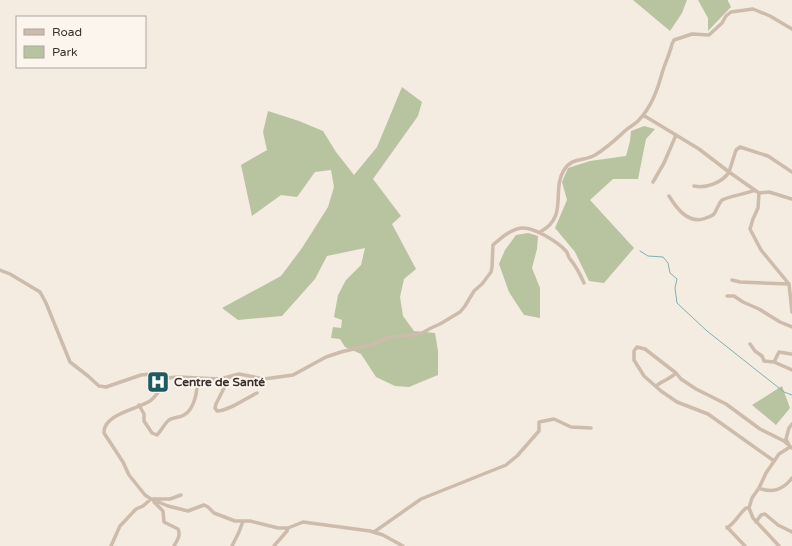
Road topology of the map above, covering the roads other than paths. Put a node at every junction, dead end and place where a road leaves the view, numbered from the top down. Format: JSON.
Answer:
{"nodes":[{"id":1,"x":792,"y":29,"type":"edge"},
{"id":2,"x":643,"y":115,"type":"junction"},
{"id":3,"x":676,"y":135,"type":"junction"},
{"id":4,"x":729,"y":172,"type":"junction"},
{"id":5,"x":792,"y":172,"type":"edge"},
{"id":6,"x":653,"y":182,"type":"dead end"},
{"id":7,"x":694,"y":186,"type":"dead end"},
{"id":8,"x":756,"y":190,"type":"junction"},
{"id":9,"x":759,"y":193,"type":"junction"},
{"id":10,"x":669,"y":196,"type":"dead end"},
{"id":11,"x":792,"y":199,"type":"edge"},
{"id":12,"x":540,"y":232,"type":"junction"},
{"id":13,"x":0,"y":270,"type":"edge"},
{"id":14,"x":732,"y":280,"type":"dead end"},
{"id":15,"x":584,"y":283,"type":"dead end"},
{"id":16,"x":789,"y":284,"type":"junction"},
{"id":17,"x":727,"y":296,"type":"dead end"},
{"id":18,"x":792,"y":312,"type":"edge"},
{"id":19,"x":792,"y":327,"type":"edge"},
{"id":20,"x":750,"y":344,"type":"dead end"},
{"id":21,"x":791,"y":354,"type":"dead end"},
{"id":22,"x":774,"y":362,"type":"junction"},
{"id":23,"x":792,"y":370,"type":"edge"},
{"id":24,"x":676,"y":373,"type":"junction"},
{"id":25,"x":167,"y":378,"type":"junction"},
{"id":26,"x":229,"y":378,"type":"junction"},
{"id":27,"x":198,"y":379,"type":"junction"},
{"id":28,"x":656,"y":386,"type":"junction"},
{"id":29,"x":257,"y":393,"type":"dead end"},
{"id":30,"x":139,"y":405,"type":"junction"},
{"id":31,"x":792,"y":424,"type":"edge"},
{"id":32,"x":591,"y":428,"type":"dead end"},
{"id":33,"x":791,"y":448,"type":"edge"},
{"id":34,"x":774,"y":462,"type":"junction"},
{"id":35,"x":792,"y":478,"type":"edge"},
{"id":36,"x":759,"y":488,"type":"junction"},
{"id":37,"x":181,"y":495,"type":"dead end"},
{"id":38,"x":151,"y":499,"type":"junction"},
{"id":39,"x":749,"y":508,"type":"junction"},
{"id":40,"x":243,"y":521,"type":"junction"},
{"id":41,"x":756,"y":522,"type":"junction"},
{"id":42,"x":288,"y":528,"type":"junction"},
{"id":43,"x":374,"y":532,"type":"junction"},
{"id":44,"x":792,"y":532,"type":"edge"},
{"id":45,"x":111,"y":546,"type":"edge"},
{"id":46,"x":174,"y":546,"type":"edge"},
{"id":47,"x":232,"y":546,"type":"edge"},
{"id":48,"x":274,"y":546,"type":"edge"},
{"id":49,"x":402,"y":546,"type":"edge"},
{"id":50,"x":745,"y":546,"type":"edge"},
{"id":51,"x":779,"y":546,"type":"edge"}],
"edges":[{"from":1,"to":2,"type":"street"},
{"from":2,"to":3,"type":"street"},
{"from":2,"to":12,"type":"street"},
{"from":3,"to":4,"type":"street"},
{"from":3,"to":6,"type":"street"},
{"from":4,"to":5,"type":"street"},
{"from":4,"to":7,"type":"street"},
{"from":4,"to":8,"type":"street"},
{"from":8,"to":9,"type":"street"},
{"from":8,"to":10,"type":"street"},
{"from":9,"to":11,"type":"street"},
{"from":9,"to":16,"type":"street"},
{"from":12,"to":15,"type":"street"},
{"from":12,"to":26,"type":"street"},
{"from":13,"to":25,"type":"street"},
{"from":14,"to":16,"type":"street"},
{"from":16,"to":18,"type":"street"},
{"from":17,"to":19,"type":"street"},
{"from":20,"to":22,"type":"street"},
{"from":21,"to":22,"type":"street"},
{"from":22,"to":23,"type":"street"},
{"from":24,"to":28,"type":"street"},
{"from":24,"to":28,"type":"street"},
{"from":24,"to":33,"type":"street"},
{"from":25,"to":27,"type":"street"},
{"from":25,"to":30,"type":"street"},
{"from":26,"to":27,"type":"street"},
{"from":26,"to":29,"type":"street"},
{"from":27,"to":30,"type":"street"},
{"from":28,"to":34,"type":"street"},
{"from":30,"to":38,"type":"street"},
{"from":31,"to":33,"type":"street"},
{"from":32,"to":43,"type":"street"},
{"from":33,"to":34,"type":"street"},
{"from":34,"to":36,"type":"street"},
{"from":35,"to":36,"type":"street"},
{"from":36,"to":39,"type":"street"},
{"from":37,"to":38,"type":"street"},
{"from":38,"to":40,"type":"street"},
{"from":38,"to":45,"type":"street"},
{"from":38,"to":46,"type":"street"},
{"from":39,"to":41,"type":"street"},
{"from":39,"to":50,"type":"street"},
{"from":40,"to":42,"type":"street"},
{"from":40,"to":47,"type":"street"},
{"from":41,"to":44,"type":"street"},
{"from":41,"to":51,"type":"street"},
{"from":42,"to":43,"type":"street"},
{"from":42,"to":48,"type":"street"},
{"from":43,"to":49,"type":"street"}]}
